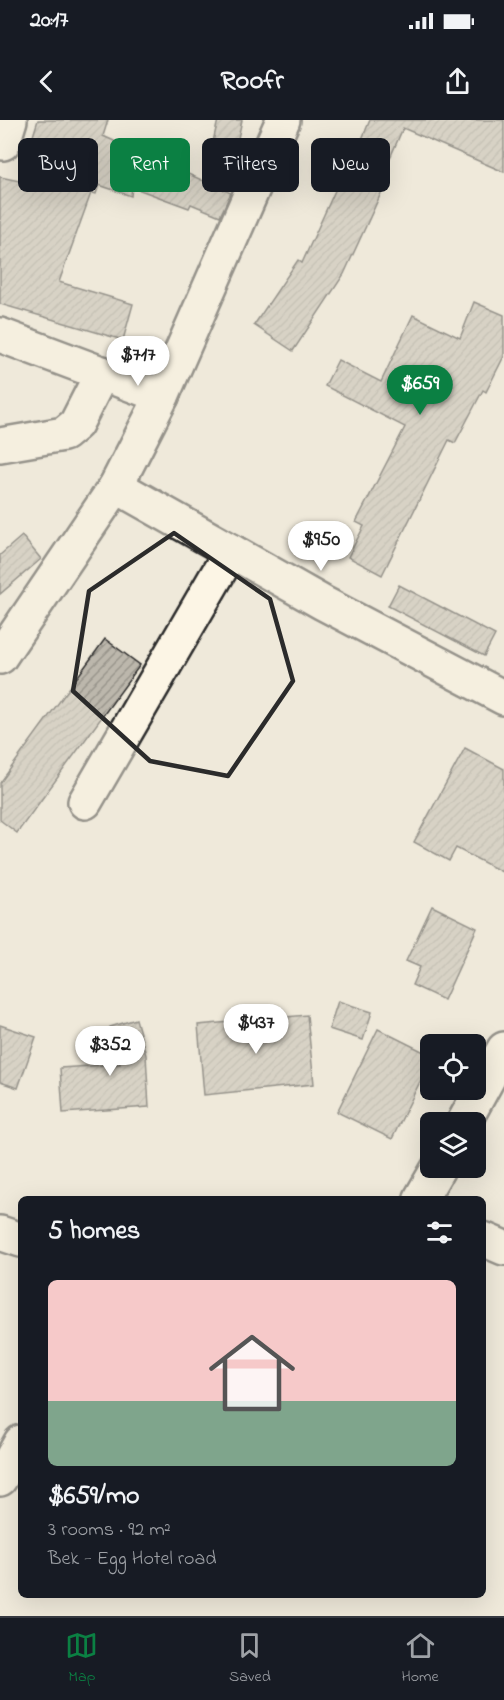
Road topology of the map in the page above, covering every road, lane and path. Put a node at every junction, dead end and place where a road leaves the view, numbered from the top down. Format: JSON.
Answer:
{"nodes":[{"id":1,"x":282,"y":120,"type":"edge"},
{"id":2,"x":0,"y":335,"type":"edge"},
{"id":3,"x":102,"y":374,"type":"junction"},
{"id":4,"x":162,"y":396,"type":"junction"},
{"id":5,"x":0,"y":445,"type":"edge"},
{"id":6,"x":116,"y":486,"type":"junction"},
{"id":7,"x":231,"y":551,"type":"junction"},
{"id":8,"x":0,"y":657,"type":"edge"},
{"id":9,"x":504,"y":698,"type":"edge"},
{"id":10,"x":85,"y":802,"type":"dead end"},
{"id":11,"x":504,"y":1049,"type":"edge"},
{"id":12,"x":469,"y":1112,"type":"edge"},
{"id":13,"x":433,"y":1178,"type":"edge"},
{"id":14,"x":422,"y":1196,"type":"edge"},
{"id":15,"x":0,"y":1233,"type":"edge"},
{"id":16,"x":18,"y":1239,"type":"edge"},
{"id":17,"x":486,"y":1240,"type":"edge"},
{"id":18,"x":504,"y":1248,"type":"edge"},
{"id":19,"x":18,"y":1447,"type":"edge"},
{"id":20,"x":0,"y":1479,"type":"edge"}],
"edges":[{"from":1,"to":4,"type":"street"},
{"from":2,"to":3,"type":"street"},
{"from":3,"to":4,"type":"street"},
{"from":3,"to":5,"type":"street"},
{"from":4,"to":6,"type":"street"},
{"from":6,"to":7,"type":"street"},
{"from":6,"to":8,"type":"street"},
{"from":7,"to":9,"type":"street"},
{"from":7,"to":10,"type":"street"},
{"from":11,"to":12,"type":"street"},
{"from":13,"to":14,"type":"street"},
{"from":15,"to":16,"type":"street"},
{"from":17,"to":18,"type":"street"},
{"from":19,"to":20,"type":"street"}]}
